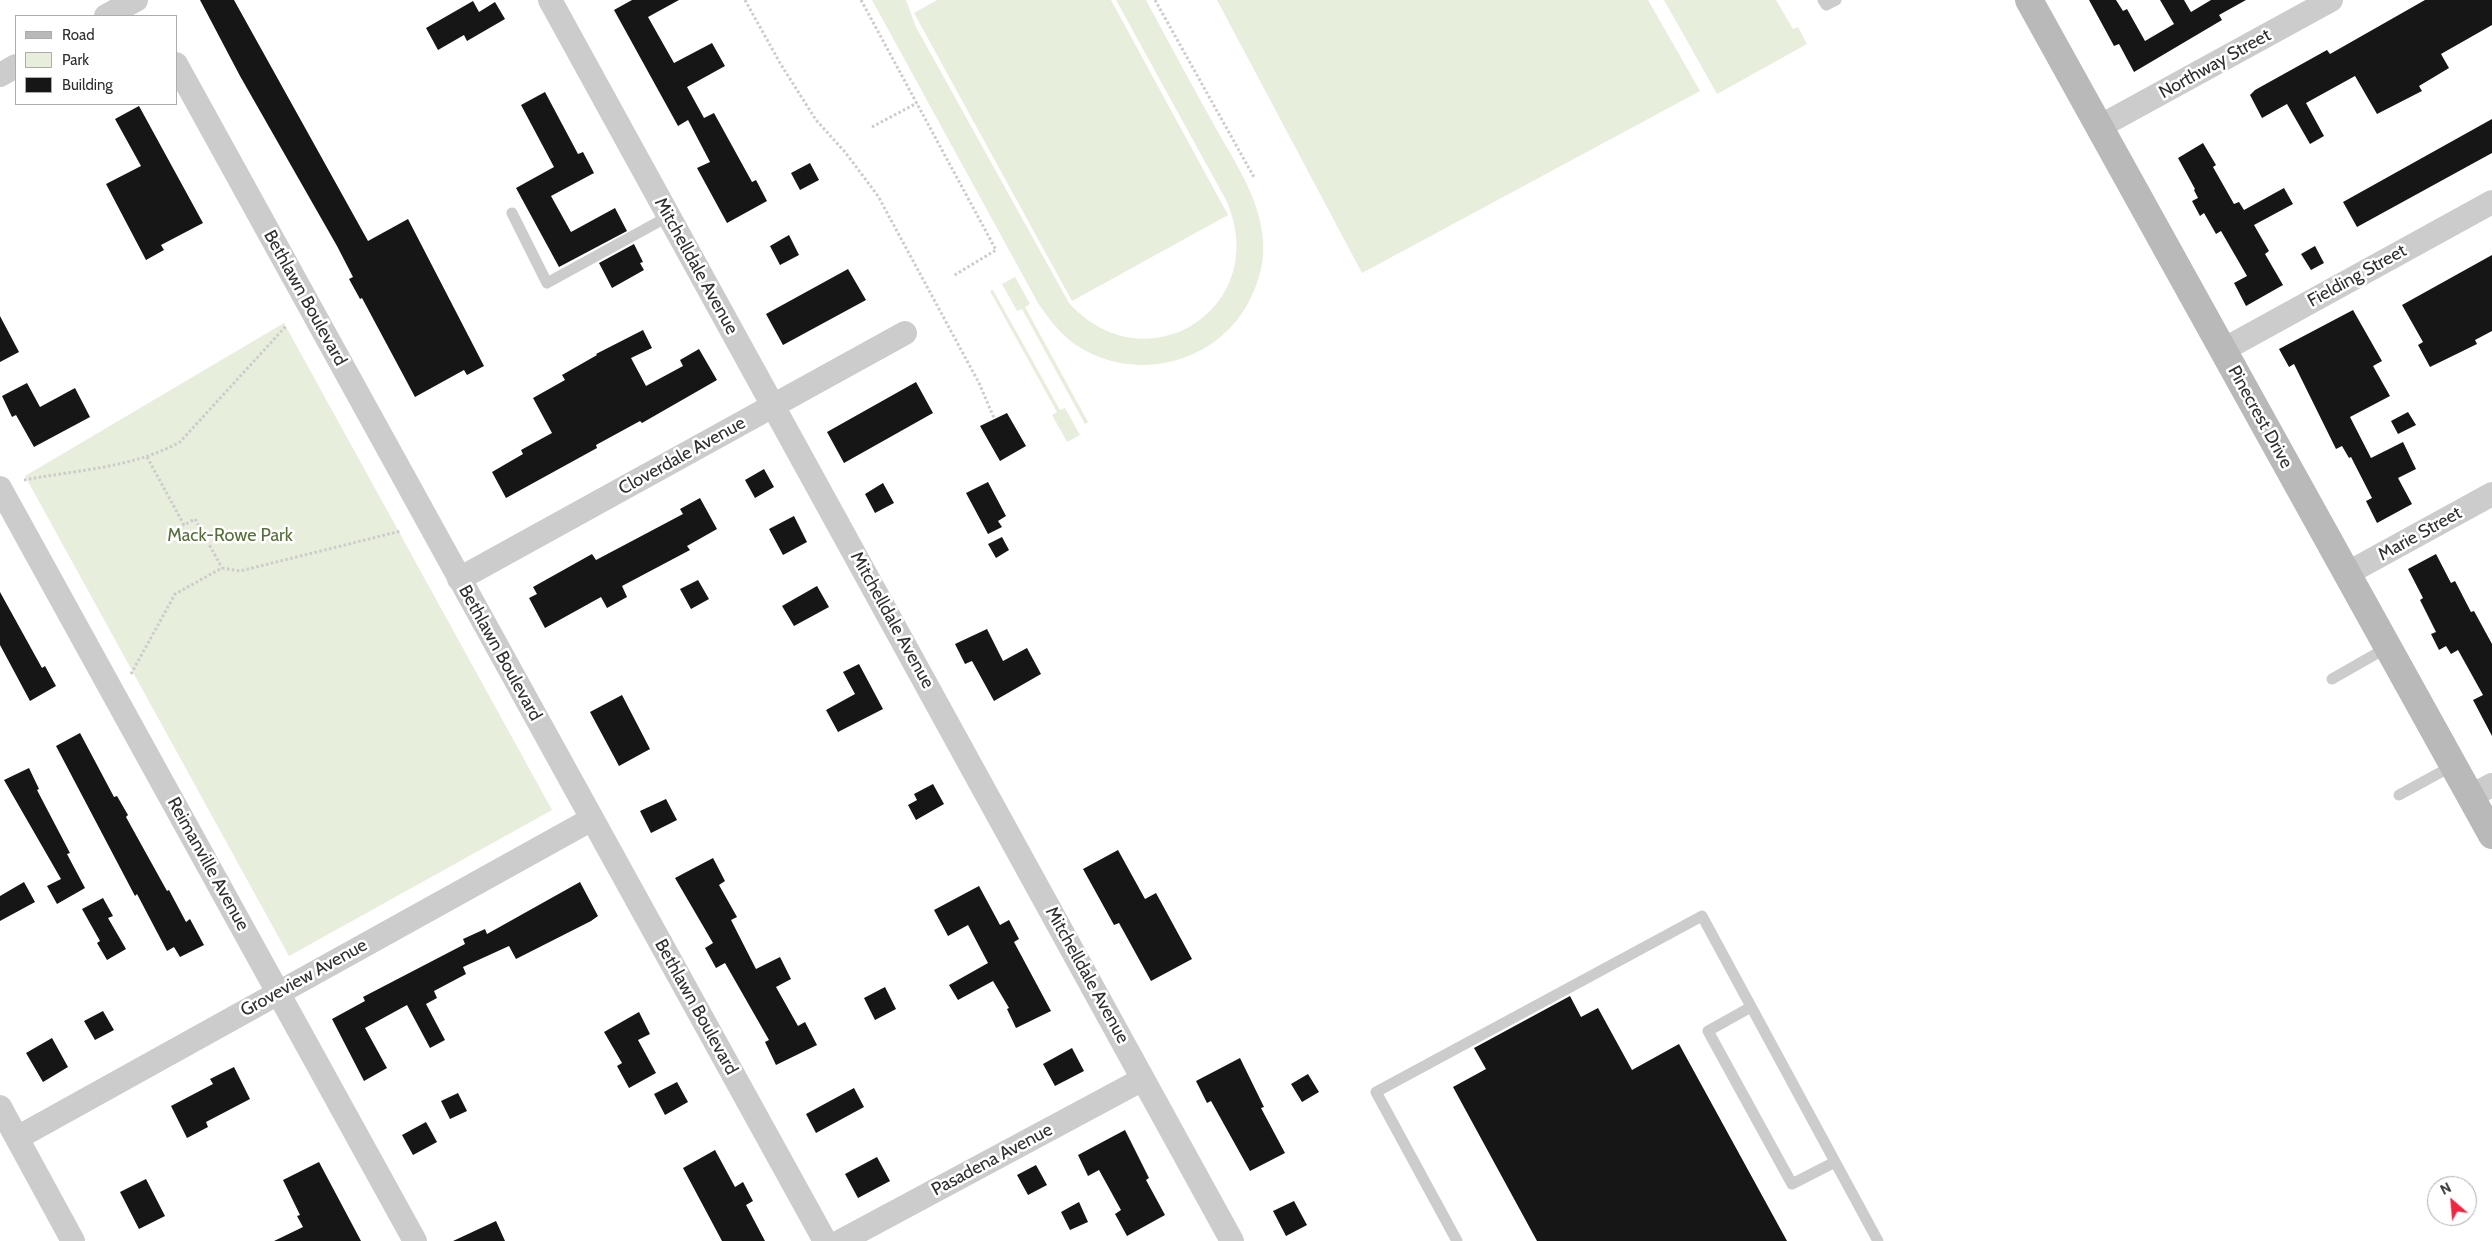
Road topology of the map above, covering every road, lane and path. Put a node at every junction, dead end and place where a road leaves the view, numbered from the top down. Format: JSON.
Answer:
{"nodes":[{"id":1,"x":136,"y":0,"type":"edge"},
{"id":2,"x":141,"y":0,"type":"edge"},
{"id":3,"x":550,"y":0,"type":"edge"},
{"id":4,"x":745,"y":0,"type":"edge"},
{"id":5,"x":861,"y":0,"type":"edge"},
{"id":6,"x":1155,"y":0,"type":"edge"},
{"id":7,"x":1823,"y":0,"type":"edge"},
{"id":8,"x":1836,"y":0,"type":"edge"},
{"id":9,"x":2029,"y":0,"type":"edge"},
{"id":10,"x":2331,"y":0,"type":"edge"},
{"id":11,"x":108,"y":15,"type":"edge"},
{"id":12,"x":149,"y":15,"type":"edge"},
{"id":13,"x":15,"y":67,"type":"edge"},
{"id":14,"x":178,"y":68,"type":"edge"},
{"id":15,"x":0,"y":75,"type":"edge"},
{"id":16,"x":917,"y":103,"type":"junction"},
{"id":17,"x":872,"y":127,"type":"dead end"},
{"id":18,"x":2099,"y":127,"type":"junction"},
{"id":19,"x":1255,"y":179,"type":"dead end"},
{"id":20,"x":2492,"y":202,"type":"edge"},
{"id":21,"x":512,"y":213,"type":"dead end"},
{"id":22,"x":669,"y":216,"type":"junction"},
{"id":23,"x":953,"y":276,"type":"dead end"},
{"id":24,"x":287,"y":325,"type":"dead end"},
{"id":25,"x":905,"y":333,"type":"dead end"},
{"id":26,"x":2223,"y":350,"type":"junction"},
{"id":27,"x":773,"y":405,"type":"junction"},
{"id":28,"x":994,"y":418,"type":"dead end"},
{"id":29,"x":147,"y":457,"type":"junction"},
{"id":30,"x":24,"y":480,"type":"dead end"},
{"id":31,"x":0,"y":488,"type":"edge"},
{"id":32,"x":2492,"y":494,"type":"edge"},
{"id":33,"x":401,"y":531,"type":"dead end"},
{"id":34,"x":222,"y":568,"type":"junction"},
{"id":35,"x":2348,"y":573,"type":"junction"},
{"id":36,"x":459,"y":579,"type":"junction"},
{"id":37,"x":2388,"y":648,"type":"junction"},
{"id":38,"x":131,"y":674,"type":"dead end"},
{"id":39,"x":2332,"y":680,"type":"dead end"},
{"id":40,"x":2454,"y":765,"type":"junction"},
{"id":41,"x":2481,"y":790,"type":"edge"},
{"id":42,"x":2399,"y":795,"type":"dead end"},
{"id":43,"x":592,"y":819,"type":"junction"},
{"id":44,"x":2492,"y":835,"type":"edge"},
{"id":45,"x":278,"y":992,"type":"junction"},
{"id":46,"x":1751,"y":1007,"type":"junction"},
{"id":47,"x":1143,"y":1079,"type":"junction"},
{"id":48,"x":0,"y":1107,"type":"edge"},
{"id":49,"x":17,"y":1138,"type":"junction"},
{"id":50,"x":1835,"y":1162,"type":"junction"},
{"id":51,"x":73,"y":1241,"type":"edge"},
{"id":52,"x":415,"y":1241,"type":"edge"},
{"id":53,"x":825,"y":1241,"type":"edge"},
{"id":54,"x":841,"y":1241,"type":"edge"},
{"id":55,"x":1232,"y":1241,"type":"edge"},
{"id":56,"x":1457,"y":1241,"type":"edge"},
{"id":57,"x":1878,"y":1241,"type":"edge"}],
"edges":[{"from":1,"to":11,"type":"street"},
{"from":2,"to":12,"type":"street"},
{"from":3,"to":22,"type":"street","name":"Mitchelldale Avenue"},
{"from":4,"to":28,"type":"path"},
{"from":5,"to":16,"type":"path"},
{"from":6,"to":19,"type":"path"},
{"from":7,"to":8,"type":"lane"},
{"from":9,"to":18,"type":"street","name":"Pinecrest Drive"},
{"from":10,"to":18,"type":"street","name":"Northway Street"},
{"from":13,"to":15,"type":"street"},
{"from":14,"to":36,"type":"street","name":"Bethlawn Boulevard"},
{"from":16,"to":17,"type":"path"},
{"from":16,"to":23,"type":"path"},
{"from":18,"to":26,"type":"street","name":"Pinecrest Drive"},
{"from":20,"to":26,"type":"street","name":"Fielding Street"},
{"from":21,"to":22,"type":"lane"},
{"from":22,"to":27,"type":"street","name":"Mitchelldale Avenue"},
{"from":24,"to":29,"type":"path"},
{"from":25,"to":27,"type":"street","name":"Cloverdale Avenue"},
{"from":26,"to":35,"type":"street","name":"Pinecrest Drive"},
{"from":27,"to":36,"type":"street","name":"Cloverdale Avenue"},
{"from":27,"to":47,"type":"street","name":"Mitchelldale Avenue"},
{"from":29,"to":30,"type":"path"},
{"from":29,"to":34,"type":"path"},
{"from":31,"to":45,"type":"street","name":"Reimanville Avenue"},
{"from":32,"to":35,"type":"street","name":"Marie Street"},
{"from":33,"to":34,"type":"path"},
{"from":34,"to":38,"type":"path"},
{"from":35,"to":37,"type":"street","name":"Pinecrest Drive"},
{"from":36,"to":43,"type":"street","name":"Bethlawn Boulevard"},
{"from":37,"to":39,"type":"lane"},
{"from":37,"to":40,"type":"street","name":"Pinecrest Drive"},
{"from":40,"to":41,"type":"street","name":"Pinecrest Drive"},
{"from":40,"to":42,"type":"lane"},
{"from":41,"to":44,"type":"street","name":"Pinecrest Drive"},
{"from":43,"to":45,"type":"street","name":"Groveview Avenue"},
{"from":43,"to":53,"type":"street","name":"Bethlawn Boulevard"},
{"from":45,"to":49,"type":"street","name":"Groveview Avenue"},
{"from":45,"to":52,"type":"street","name":"Reimanville Avenue"},
{"from":46,"to":50,"type":"lane"},
{"from":46,"to":50,"type":"lane"},
{"from":46,"to":56,"type":"lane"},
{"from":47,"to":54,"type":"street","name":"Pasadena Avenue"},
{"from":47,"to":55,"type":"street","name":"Mitchelldale Avenue"},
{"from":48,"to":49,"type":"street"},
{"from":49,"to":51,"type":"street"},
{"from":50,"to":57,"type":"lane"}]}
